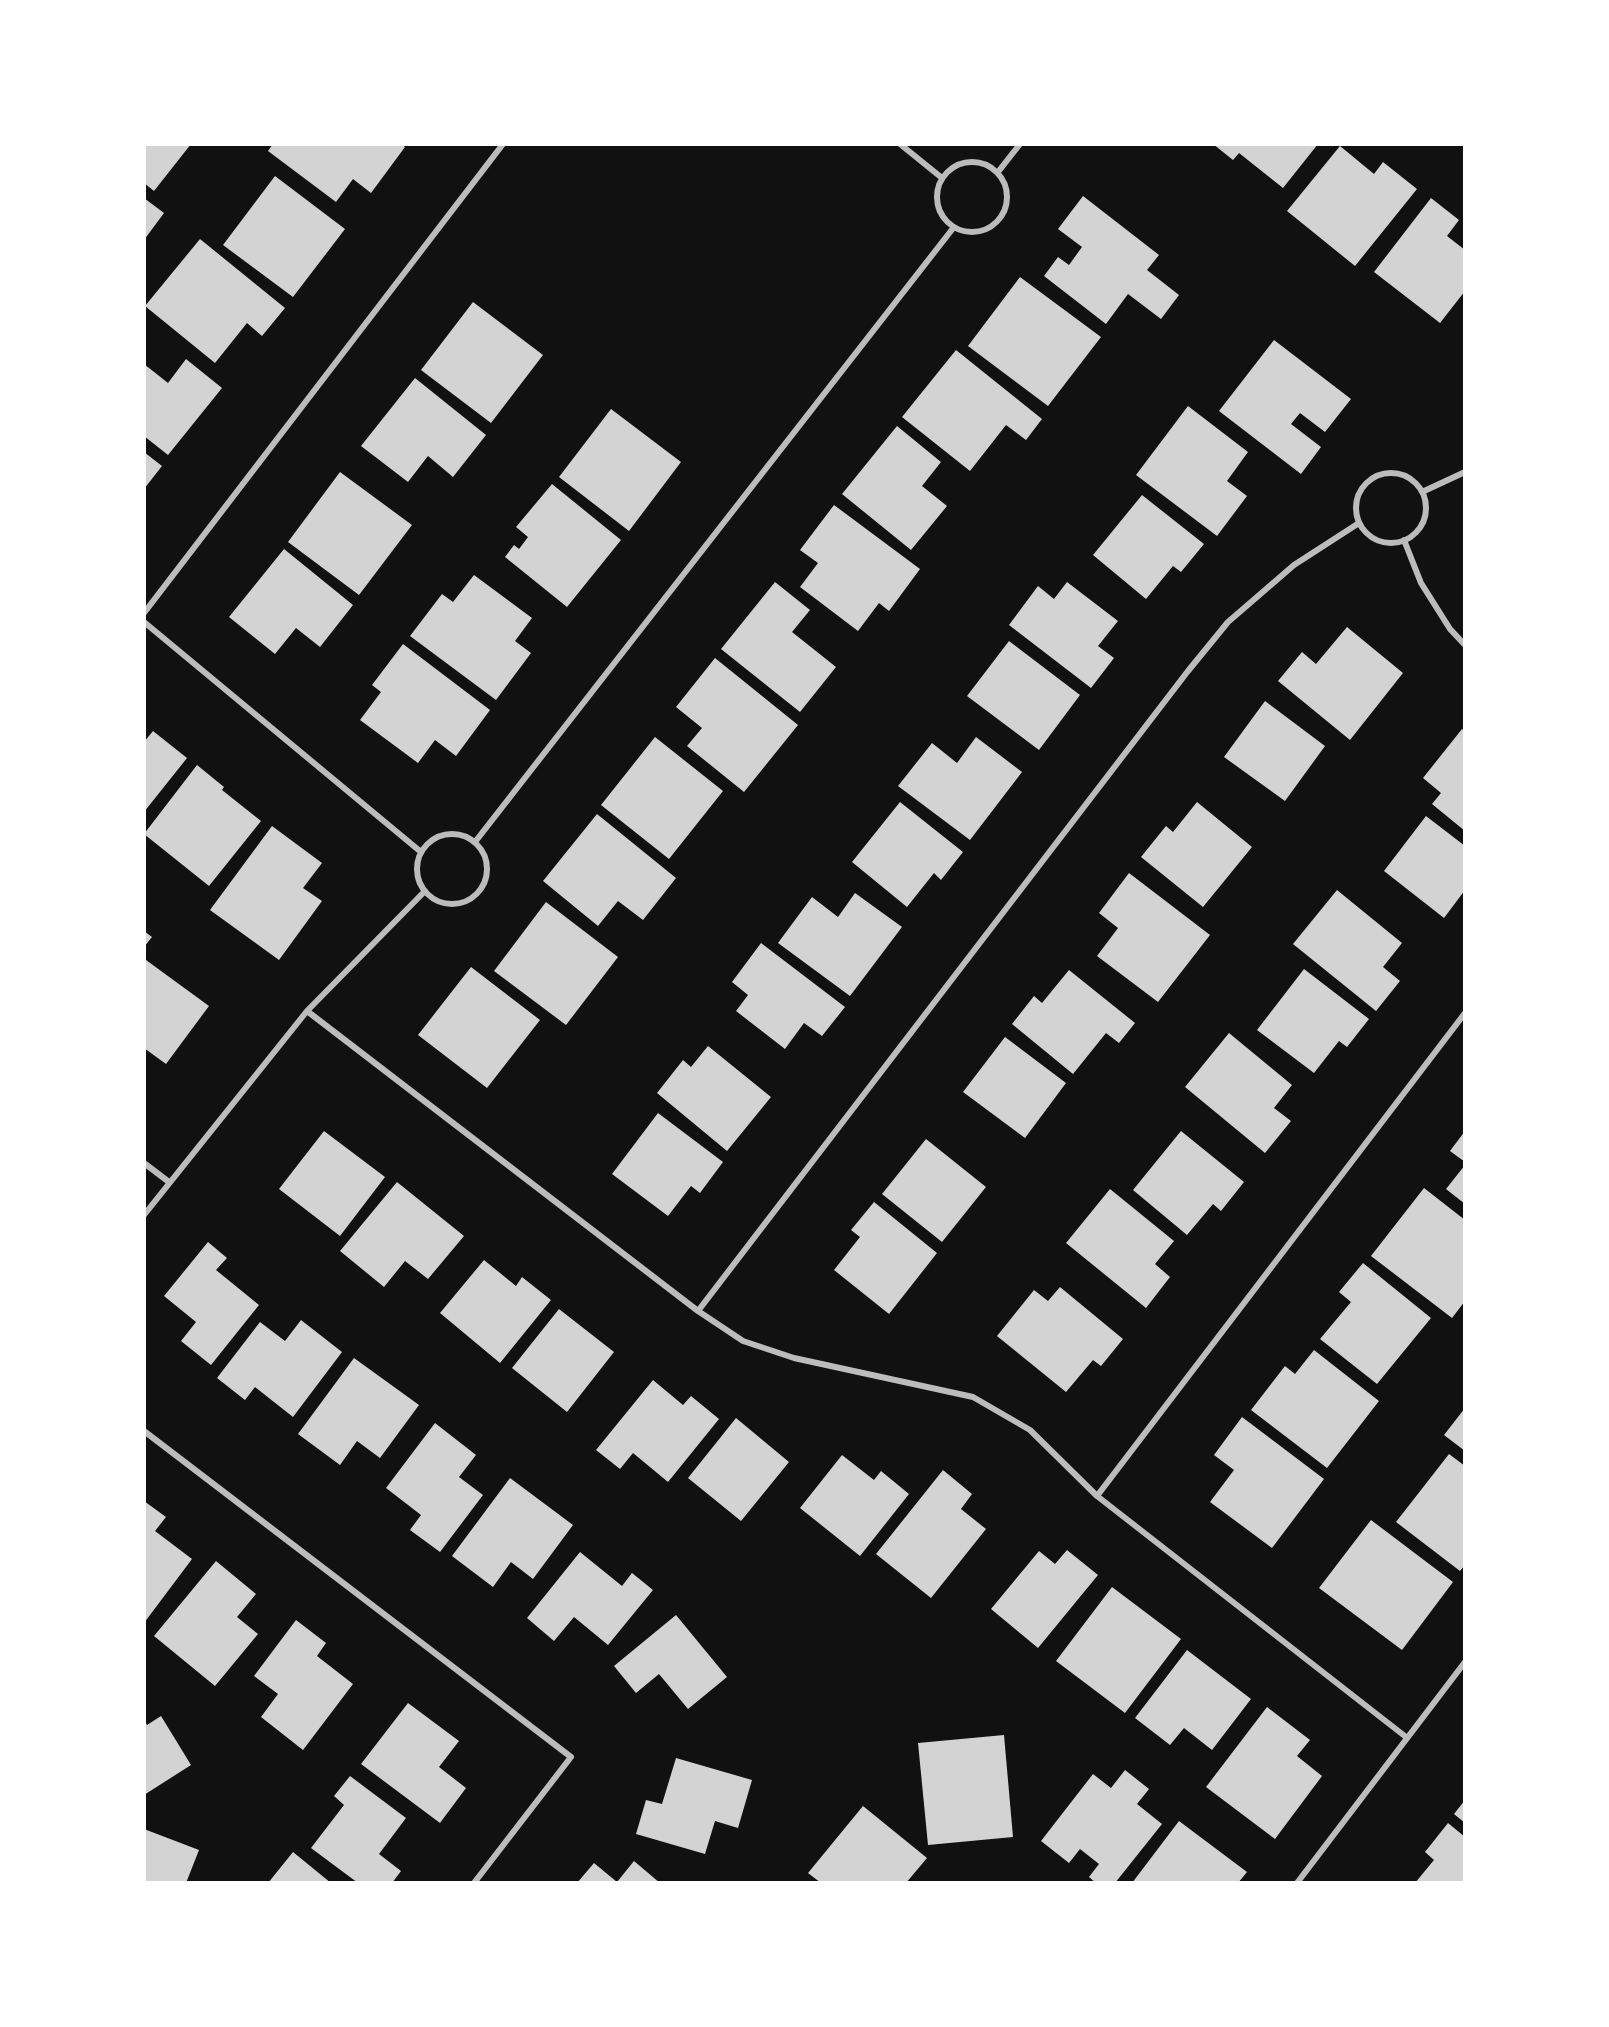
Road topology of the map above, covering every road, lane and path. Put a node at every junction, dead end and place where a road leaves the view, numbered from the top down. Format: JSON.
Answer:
{"nodes":[{"id":1,"x":503,"y":144,"type":"edge"},
{"id":2,"x":900,"y":144,"type":"edge"},
{"id":3,"x":1020,"y":144,"type":"edge"},
{"id":4,"x":998,"y":172,"type":"junction"},
{"id":5,"x":942,"y":178,"type":"junction"},
{"id":6,"x":954,"y":227,"type":"junction"},
{"id":7,"x":1465,"y":472,"type":"edge"},
{"id":8,"x":1422,"y":492,"type":"junction"},
{"id":9,"x":1359,"y":523,"type":"junction"},
{"id":10,"x":1404,"y":540,"type":"junction"},
{"id":11,"x":144,"y":613,"type":"edge"},
{"id":12,"x":144,"y":622,"type":"edge"},
{"id":13,"x":1465,"y":645,"type":"edge"},
{"id":14,"x":474,"y":842,"type":"junction"},
{"id":15,"x":421,"y":852,"type":"junction"},
{"id":16,"x":425,"y":891,"type":"junction"},
{"id":17,"x":307,"y":1011,"type":"junction"},
{"id":18,"x":1465,"y":1013,"type":"edge"},
{"id":19,"x":144,"y":1163,"type":"edge"},
{"id":20,"x":169,"y":1182,"type":"junction"},
{"id":21,"x":144,"y":1215,"type":"edge"},
{"id":22,"x":698,"y":1311,"type":"junction"},
{"id":23,"x":144,"y":1431,"type":"edge"},
{"id":24,"x":1097,"y":1496,"type":"junction"},
{"id":25,"x":1465,"y":1662,"type":"edge"},
{"id":26,"x":1406,"y":1737,"type":"junction"},
{"id":27,"x":474,"y":1883,"type":"edge"},
{"id":28,"x":1297,"y":1883,"type":"edge"}],
"edges":[{"from":1,"to":11,"type":"street"},
{"from":2,"to":5,"type":"street"},
{"from":3,"to":4,"type":"street"},
{"from":4,"to":5,"type":"street"},
{"from":4,"to":6,"type":"street"},
{"from":5,"to":6,"type":"street"},
{"from":6,"to":14,"type":"street"},
{"from":7,"to":8,"type":"street"},
{"from":8,"to":9,"type":"street"},
{"from":8,"to":10,"type":"street"},
{"from":9,"to":10,"type":"street"},
{"from":9,"to":22,"type":"street"},
{"from":10,"to":13,"type":"street"},
{"from":12,"to":15,"type":"street"},
{"from":14,"to":15,"type":"street"},
{"from":14,"to":16,"type":"street"},
{"from":15,"to":16,"type":"street"},
{"from":16,"to":17,"type":"street"},
{"from":17,"to":20,"type":"street"},
{"from":17,"to":22,"type":"street"},
{"from":18,"to":24,"type":"street"},
{"from":19,"to":20,"type":"street"},
{"from":20,"to":21,"type":"street"},
{"from":22,"to":24,"type":"street"},
{"from":23,"to":27,"type":"street"},
{"from":24,"to":26,"type":"street"},
{"from":25,"to":26,"type":"street"},
{"from":26,"to":28,"type":"street"}]}
